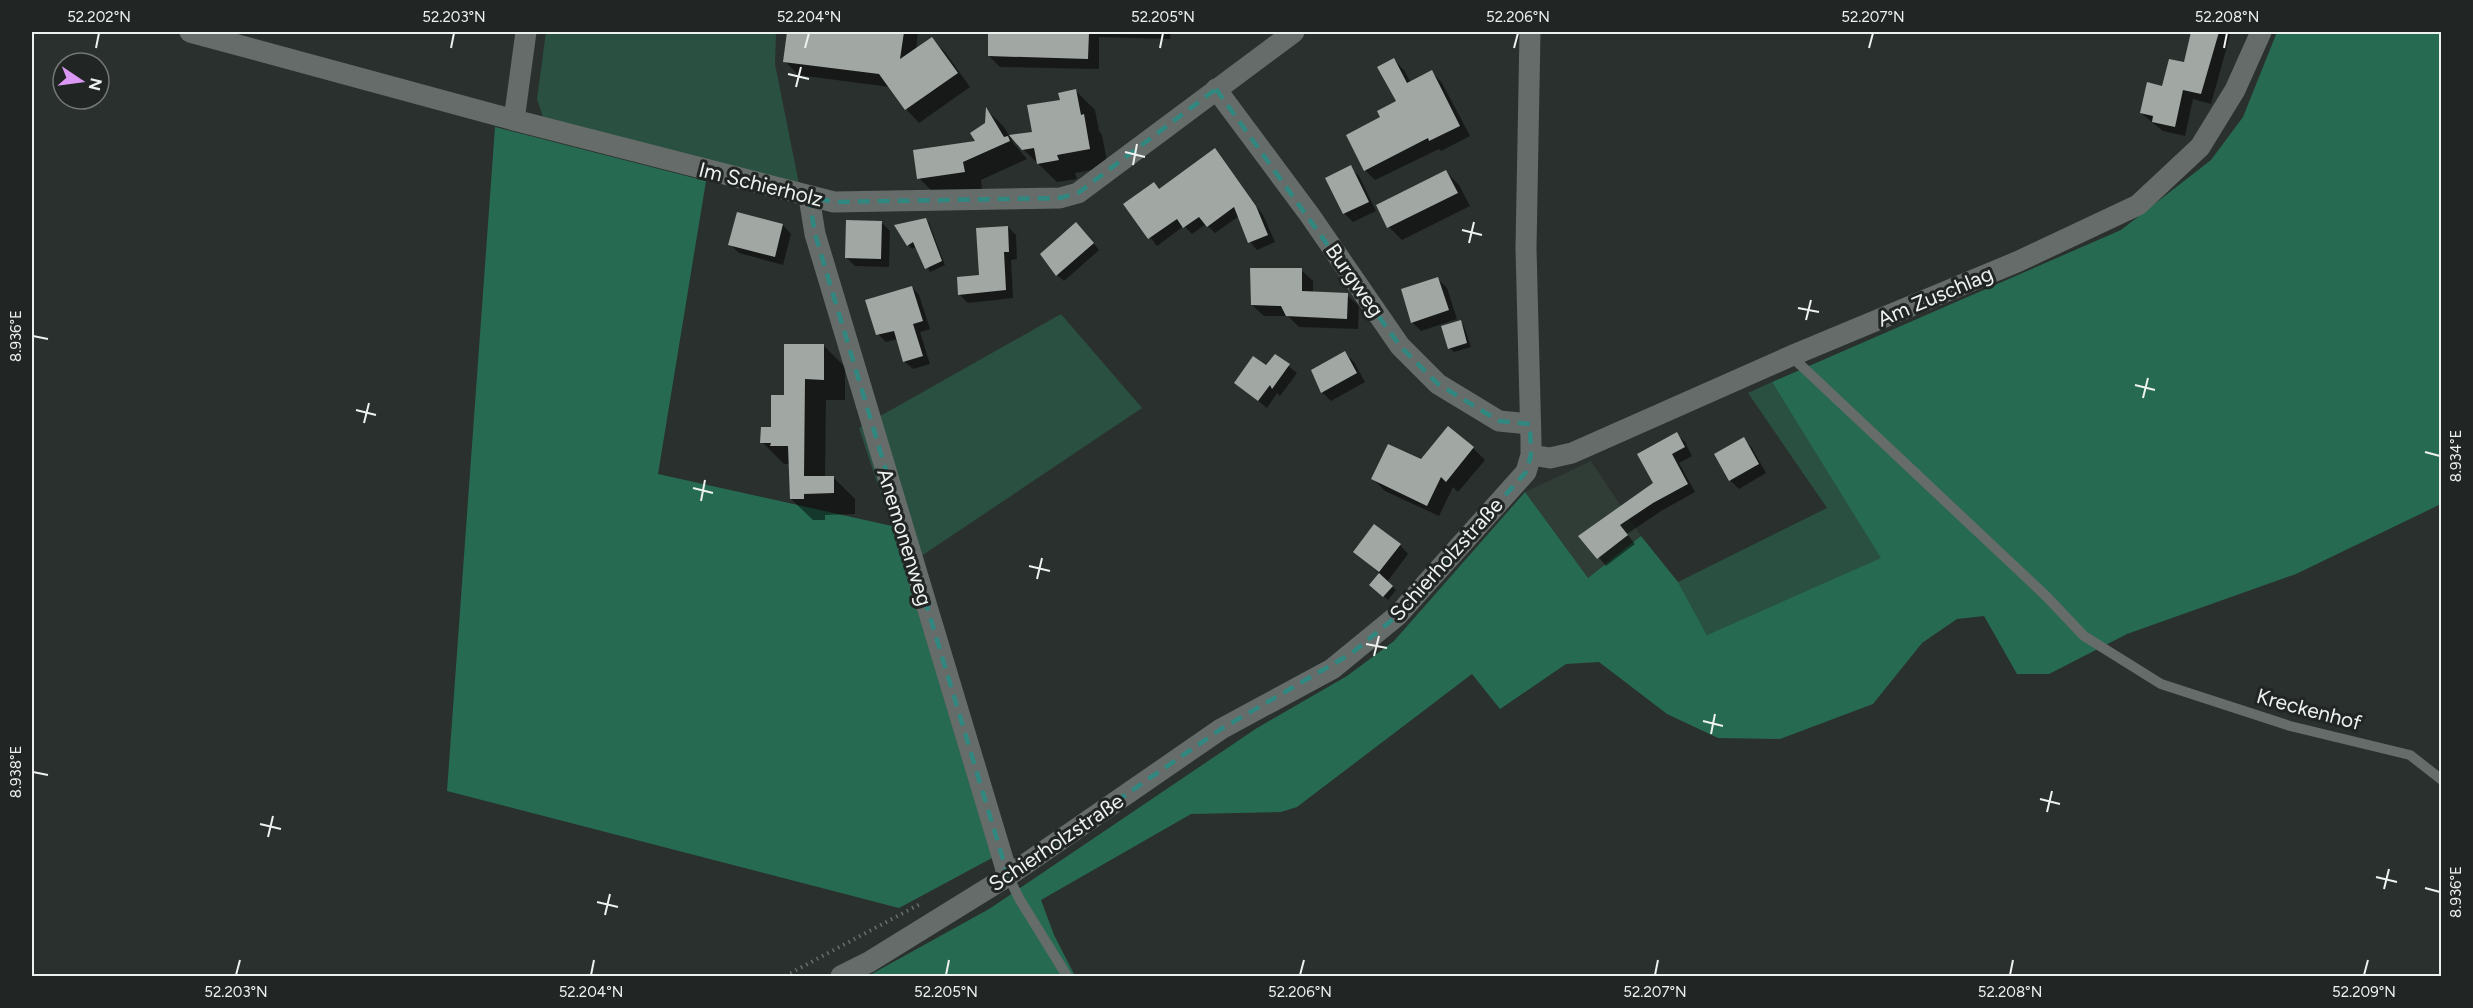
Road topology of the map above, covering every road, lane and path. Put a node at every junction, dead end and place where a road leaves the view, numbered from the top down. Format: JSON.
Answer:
{"nodes":[{"id":1,"x":190,"y":32,"type":"edge"},
{"id":2,"x":526,"y":32,"type":"edge"},
{"id":3,"x":1294,"y":32,"type":"edge"},
{"id":4,"x":1530,"y":32,"type":"edge"},
{"id":5,"x":2261,"y":32,"type":"edge"},
{"id":6,"x":1216,"y":88,"type":"junction"},
{"id":7,"x":514,"y":120,"type":"junction"},
{"id":8,"x":809,"y":197,"type":"junction"},
{"id":9,"x":1791,"y":356,"type":"junction"},
{"id":10,"x":1530,"y":424,"type":"junction"},
{"id":11,"x":1531,"y":455,"type":"junction"},
{"id":12,"x":2442,"y":780,"type":"edge"},
{"id":13,"x":1008,"y":876,"type":"junction"},
{"id":14,"x":841,"y":976,"type":"edge"},
{"id":15,"x":1067,"y":976,"type":"edge"}],
"edges":[{"from":1,"to":7,"type":"street","name":"Im Schierholz"},
{"from":2,"to":7,"type":"street"},
{"from":3,"to":6,"type":"street","name":"Im Schierholz"},
{"from":4,"to":10,"type":"street","name":"Schierholzstraße"},
{"from":5,"to":9,"type":"street","name":"Am Zuschlag"},
{"from":6,"to":8,"type":"street","name":"Im Schierholz"},
{"from":6,"to":10,"type":"street","name":"Burgweg"},
{"from":7,"to":8,"type":"street","name":"Im Schierholz"},
{"from":8,"to":13,"type":"street","name":"Anemonenweg"},
{"from":9,"to":11,"type":"street","name":"Am Zuschlag"},
{"from":9,"to":12,"type":"lane","name":"Kreckenhof"},
{"from":10,"to":11,"type":"street","name":"Schierholzstraße"},
{"from":11,"to":13,"type":"street","name":"Schierholzstraße"},
{"from":13,"to":14,"type":"street","name":"Schierholzstraße"},
{"from":13,"to":15,"type":"lane"}]}
